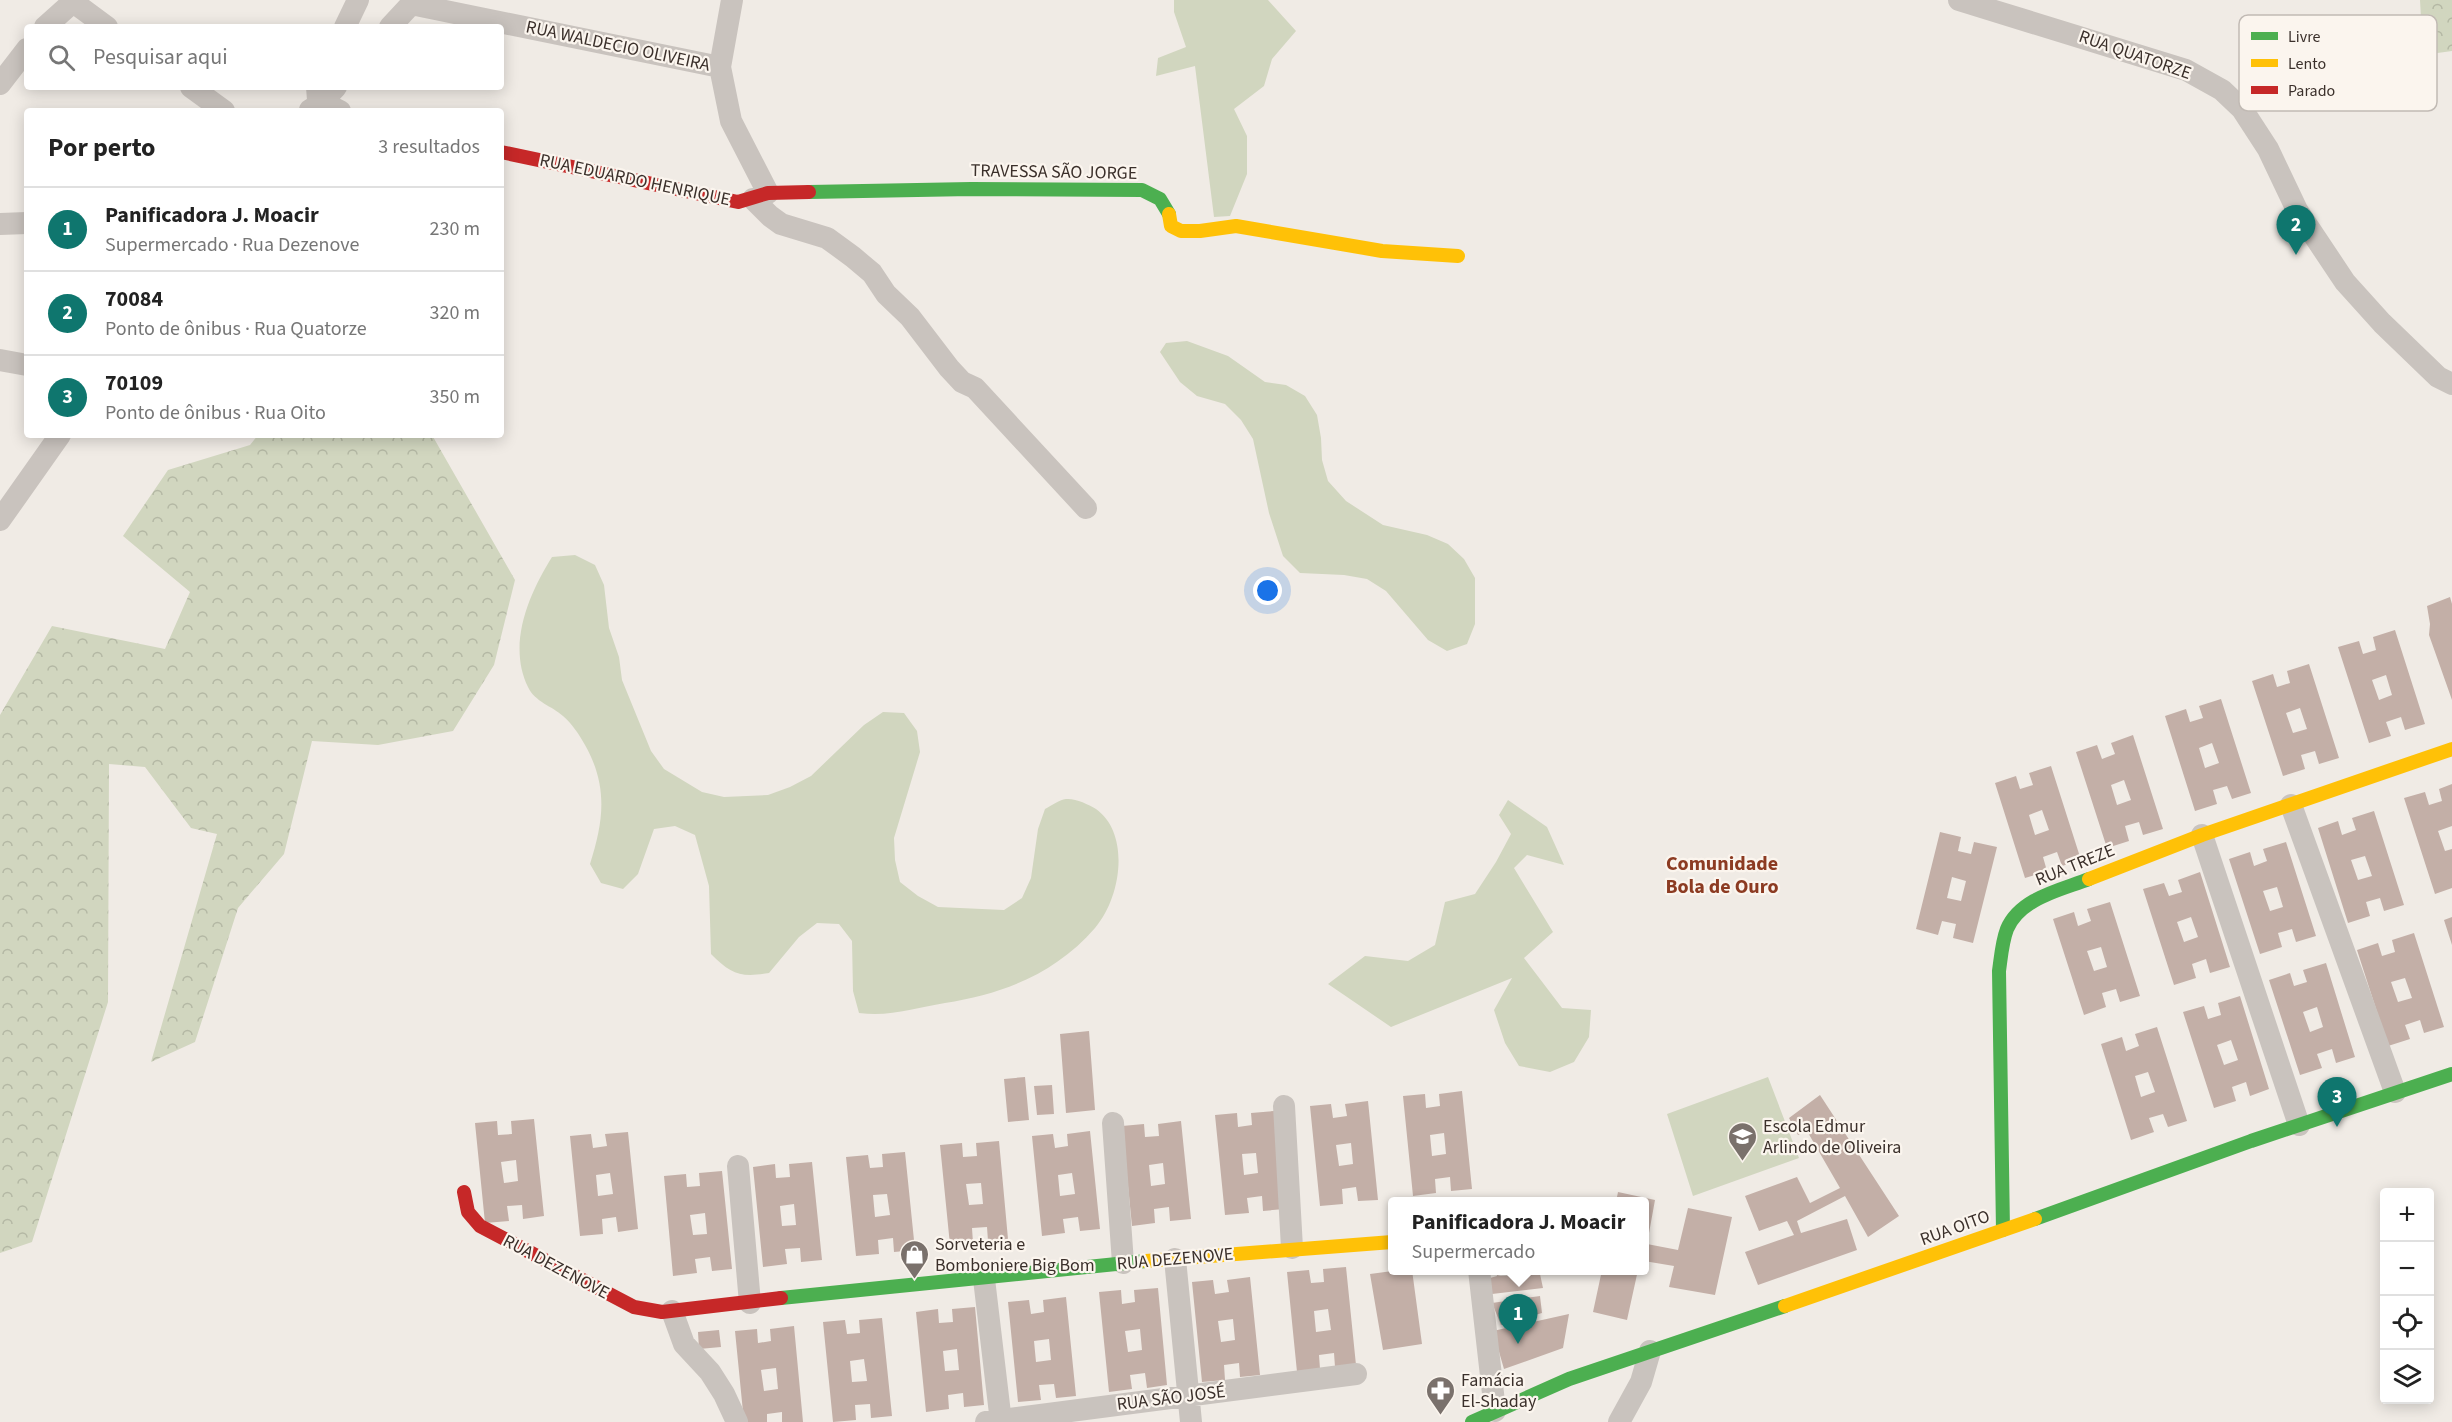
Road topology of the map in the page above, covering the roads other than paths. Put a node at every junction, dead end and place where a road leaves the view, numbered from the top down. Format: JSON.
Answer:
{"nodes":[{"id":1,"x":358,"y":0,"type":"edge"},
{"id":2,"x":732,"y":0,"type":"edge"},
{"id":3,"x":1959,"y":0,"type":"edge"},
{"id":4,"x":74,"y":1,"type":"edge"},
{"id":5,"x":413,"y":2,"type":"edge"},
{"id":6,"x":48,"y":24,"type":"edge"},
{"id":7,"x":103,"y":24,"type":"edge"},
{"id":8,"x":346,"y":24,"type":"edge"},
{"id":9,"x":393,"y":24,"type":"edge"},
{"id":10,"x":24,"y":53,"type":"edge"},
{"id":11,"x":720,"y":68,"type":"junction"},
{"id":12,"x":0,"y":84,"type":"edge"},
{"id":13,"x":195,"y":90,"type":"edge"},
{"id":14,"x":2239,"y":106,"type":"edge"},
{"id":15,"x":220,"y":108,"type":"edge"},
{"id":16,"x":2243,"y":111,"type":"edge"},
{"id":17,"x":504,"y":153,"type":"edge"},
{"id":18,"x":761,"y":196,"type":"junction"},
{"id":19,"x":24,"y":223,"type":"edge"},
{"id":20,"x":0,"y":224,"type":"edge"},
{"id":21,"x":1458,"y":256,"type":"dead end"},
{"id":22,"x":0,"y":360,"type":"edge"},
{"id":23,"x":24,"y":364,"type":"edge"},
{"id":24,"x":2452,"y":384,"type":"edge"},
{"id":25,"x":58,"y":438,"type":"edge"},
{"id":26,"x":1086,"y":508,"type":"dead end"},
{"id":27,"x":0,"y":520,"type":"edge"},
{"id":28,"x":2452,"y":749,"type":"edge"},
{"id":29,"x":2291,"y":805,"type":"junction"},
{"id":30,"x":2202,"y":835,"type":"junction"},
{"id":31,"x":2452,"y":1074,"type":"edge"},
{"id":32,"x":2395,"y":1092,"type":"junction"},
{"id":33,"x":1284,"y":1106,"type":"dead end"},
{"id":34,"x":1113,"y":1123,"type":"dead end"},
{"id":35,"x":2299,"y":1125,"type":"junction"},
{"id":36,"x":738,"y":1166,"type":"dead end"},
{"id":37,"x":464,"y":1192,"type":"dead end"},
{"id":38,"x":2003,"y":1230,"type":"junction"},
{"id":39,"x":1388,"y":1242,"type":"edge"},
{"id":40,"x":1292,"y":1248,"type":"junction"},
{"id":41,"x":1175,"y":1259,"type":"junction"},
{"id":42,"x":1123,"y":1263,"type":"junction"},
{"id":43,"x":1480,"y":1275,"type":"edge"},
{"id":44,"x":984,"y":1280,"type":"junction"},
{"id":45,"x":750,"y":1303,"type":"junction"},
{"id":46,"x":672,"y":1311,"type":"junction"},
{"id":47,"x":1650,"y":1351,"type":"junction"},
{"id":48,"x":1356,"y":1374,"type":"dead end"},
{"id":49,"x":1187,"y":1397,"type":"junction"},
{"id":50,"x":1495,"y":1411,"type":"junction"},
{"id":51,"x":996,"y":1421,"type":"edge"},
{"id":52,"x":737,"y":1422,"type":"edge"},
{"id":53,"x":1191,"y":1422,"type":"edge"},
{"id":54,"x":1472,"y":1422,"type":"edge"},
{"id":55,"x":1619,"y":1422,"type":"edge"}],
"edges":[{"from":1,"to":8,"type":"street"},
{"from":2,"to":11,"type":"street"},
{"from":3,"to":14,"type":"street","name":"RUA QUATORZE"},
{"from":4,"to":6,"type":"street"},
{"from":4,"to":7,"type":"street"},
{"from":5,"to":9,"type":"street"},
{"from":5,"to":11,"type":"street","name":"RUA WALDECIO OLIVEIRA"},
{"from":10,"to":12,"type":"street"},
{"from":11,"to":18,"type":"street"},
{"from":13,"to":15,"type":"street"},
{"from":16,"to":24,"type":"street","name":"RUA QUATORZE"},
{"from":17,"to":18,"type":"street","name":"RUA EDUARDO HENRIQUE"},
{"from":18,"to":21,"type":"street","name":"TRAVESSA SÃO JORGE"},
{"from":18,"to":26,"type":"street"},
{"from":19,"to":20,"type":"street"},
{"from":22,"to":23,"type":"street"},
{"from":25,"to":27,"type":"street"},
{"from":28,"to":29,"type":"street","name":"RUA TREZE"},
{"from":29,"to":30,"type":"street","name":"RUA TREZE"},
{"from":29,"to":32,"type":"street"},
{"from":30,"to":35,"type":"street"},
{"from":30,"to":38,"type":"street","name":"RUA TREZE"},
{"from":31,"to":32,"type":"street","name":"RUA OITO"},
{"from":32,"to":35,"type":"street","name":"RUA OITO"},
{"from":33,"to":40,"type":"street"},
{"from":34,"to":42,"type":"street"},
{"from":35,"to":38,"type":"street","name":"RUA OITO"},
{"from":36,"to":45,"type":"street"},
{"from":37,"to":46,"type":"street","name":"RUA DEZENOVE"},
{"from":38,"to":47,"type":"street","name":"RUA OITO"},
{"from":39,"to":40,"type":"street","name":"RUA DEZENOVE"},
{"from":40,"to":41,"type":"street","name":"RUA DEZENOVE"},
{"from":41,"to":42,"type":"street","name":"RUA DEZENOVE"},
{"from":41,"to":49,"type":"street"},
{"from":42,"to":44,"type":"street","name":"RUA DEZENOVE"},
{"from":43,"to":50,"type":"street"},
{"from":44,"to":45,"type":"street","name":"RUA DEZENOVE"},
{"from":44,"to":51,"type":"street"},
{"from":45,"to":46,"type":"street","name":"RUA DEZENOVE"},
{"from":46,"to":52,"type":"street"},
{"from":47,"to":50,"type":"street","name":"RUA OITO"},
{"from":47,"to":55,"type":"street"},
{"from":48,"to":49,"type":"street","name":"RUA SÃO JOSÉ"},
{"from":49,"to":51,"type":"street","name":"RUA SÃO JOSÉ"},
{"from":49,"to":53,"type":"street"},
{"from":50,"to":54,"type":"street","name":"RUA OITO"}]}
